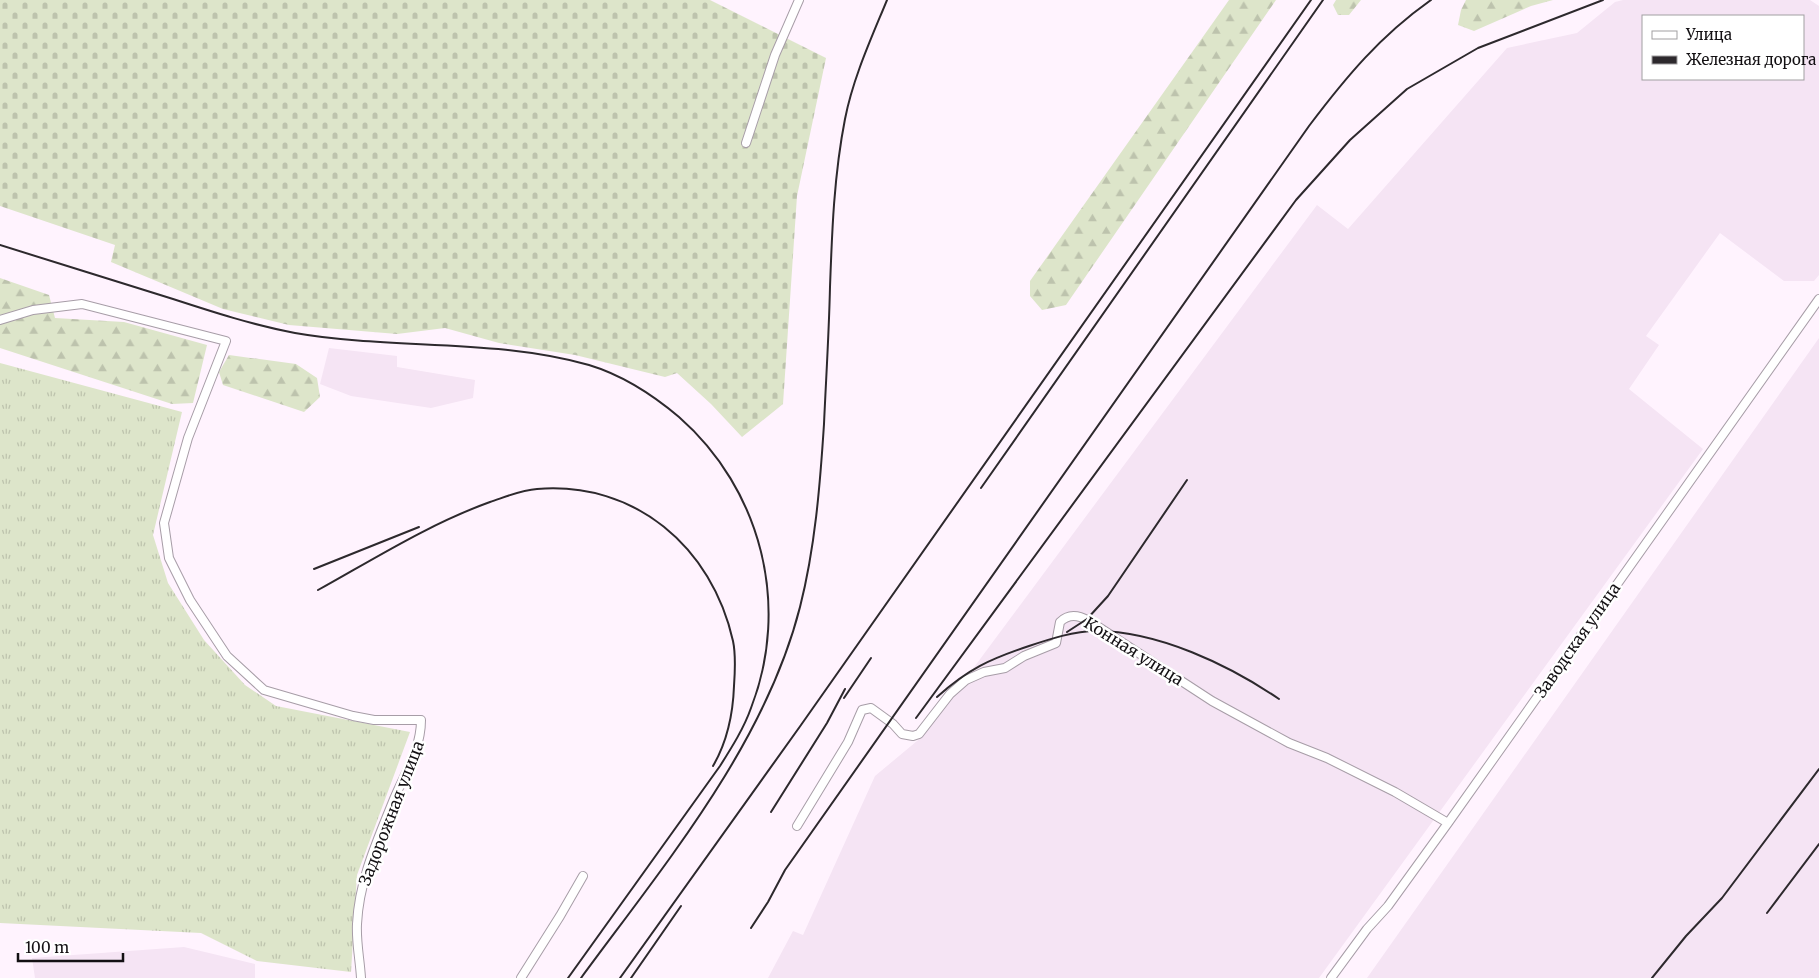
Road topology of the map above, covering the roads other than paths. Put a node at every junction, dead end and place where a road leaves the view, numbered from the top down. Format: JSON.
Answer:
{"nodes":[{"id":1,"x":799,"y":0,"type":"edge"},
{"id":2,"x":746,"y":143,"type":"dead end"},
{"id":3,"x":1819,"y":299,"type":"edge"},
{"id":4,"x":0,"y":320,"type":"edge"},
{"id":5,"x":1448,"y":823,"type":"junction"},
{"id":6,"x":796,"y":826,"type":"dead end"},
{"id":7,"x":583,"y":876,"type":"dead end"},
{"id":8,"x":361,"y":978,"type":"edge"},
{"id":9,"x":521,"y":978,"type":"edge"},
{"id":10,"x":1331,"y":978,"type":"edge"}],
"edges":[{"from":1,"to":2,"type":"street"},
{"from":3,"to":5,"type":"street","name":"Заводская улица"},
{"from":4,"to":8,"type":"street","name":"Задорожная улица"},
{"from":5,"to":6,"type":"street","name":"Конная улица"},
{"from":5,"to":10,"type":"street","name":"Заводская улица"},
{"from":7,"to":9,"type":"street"}]}
